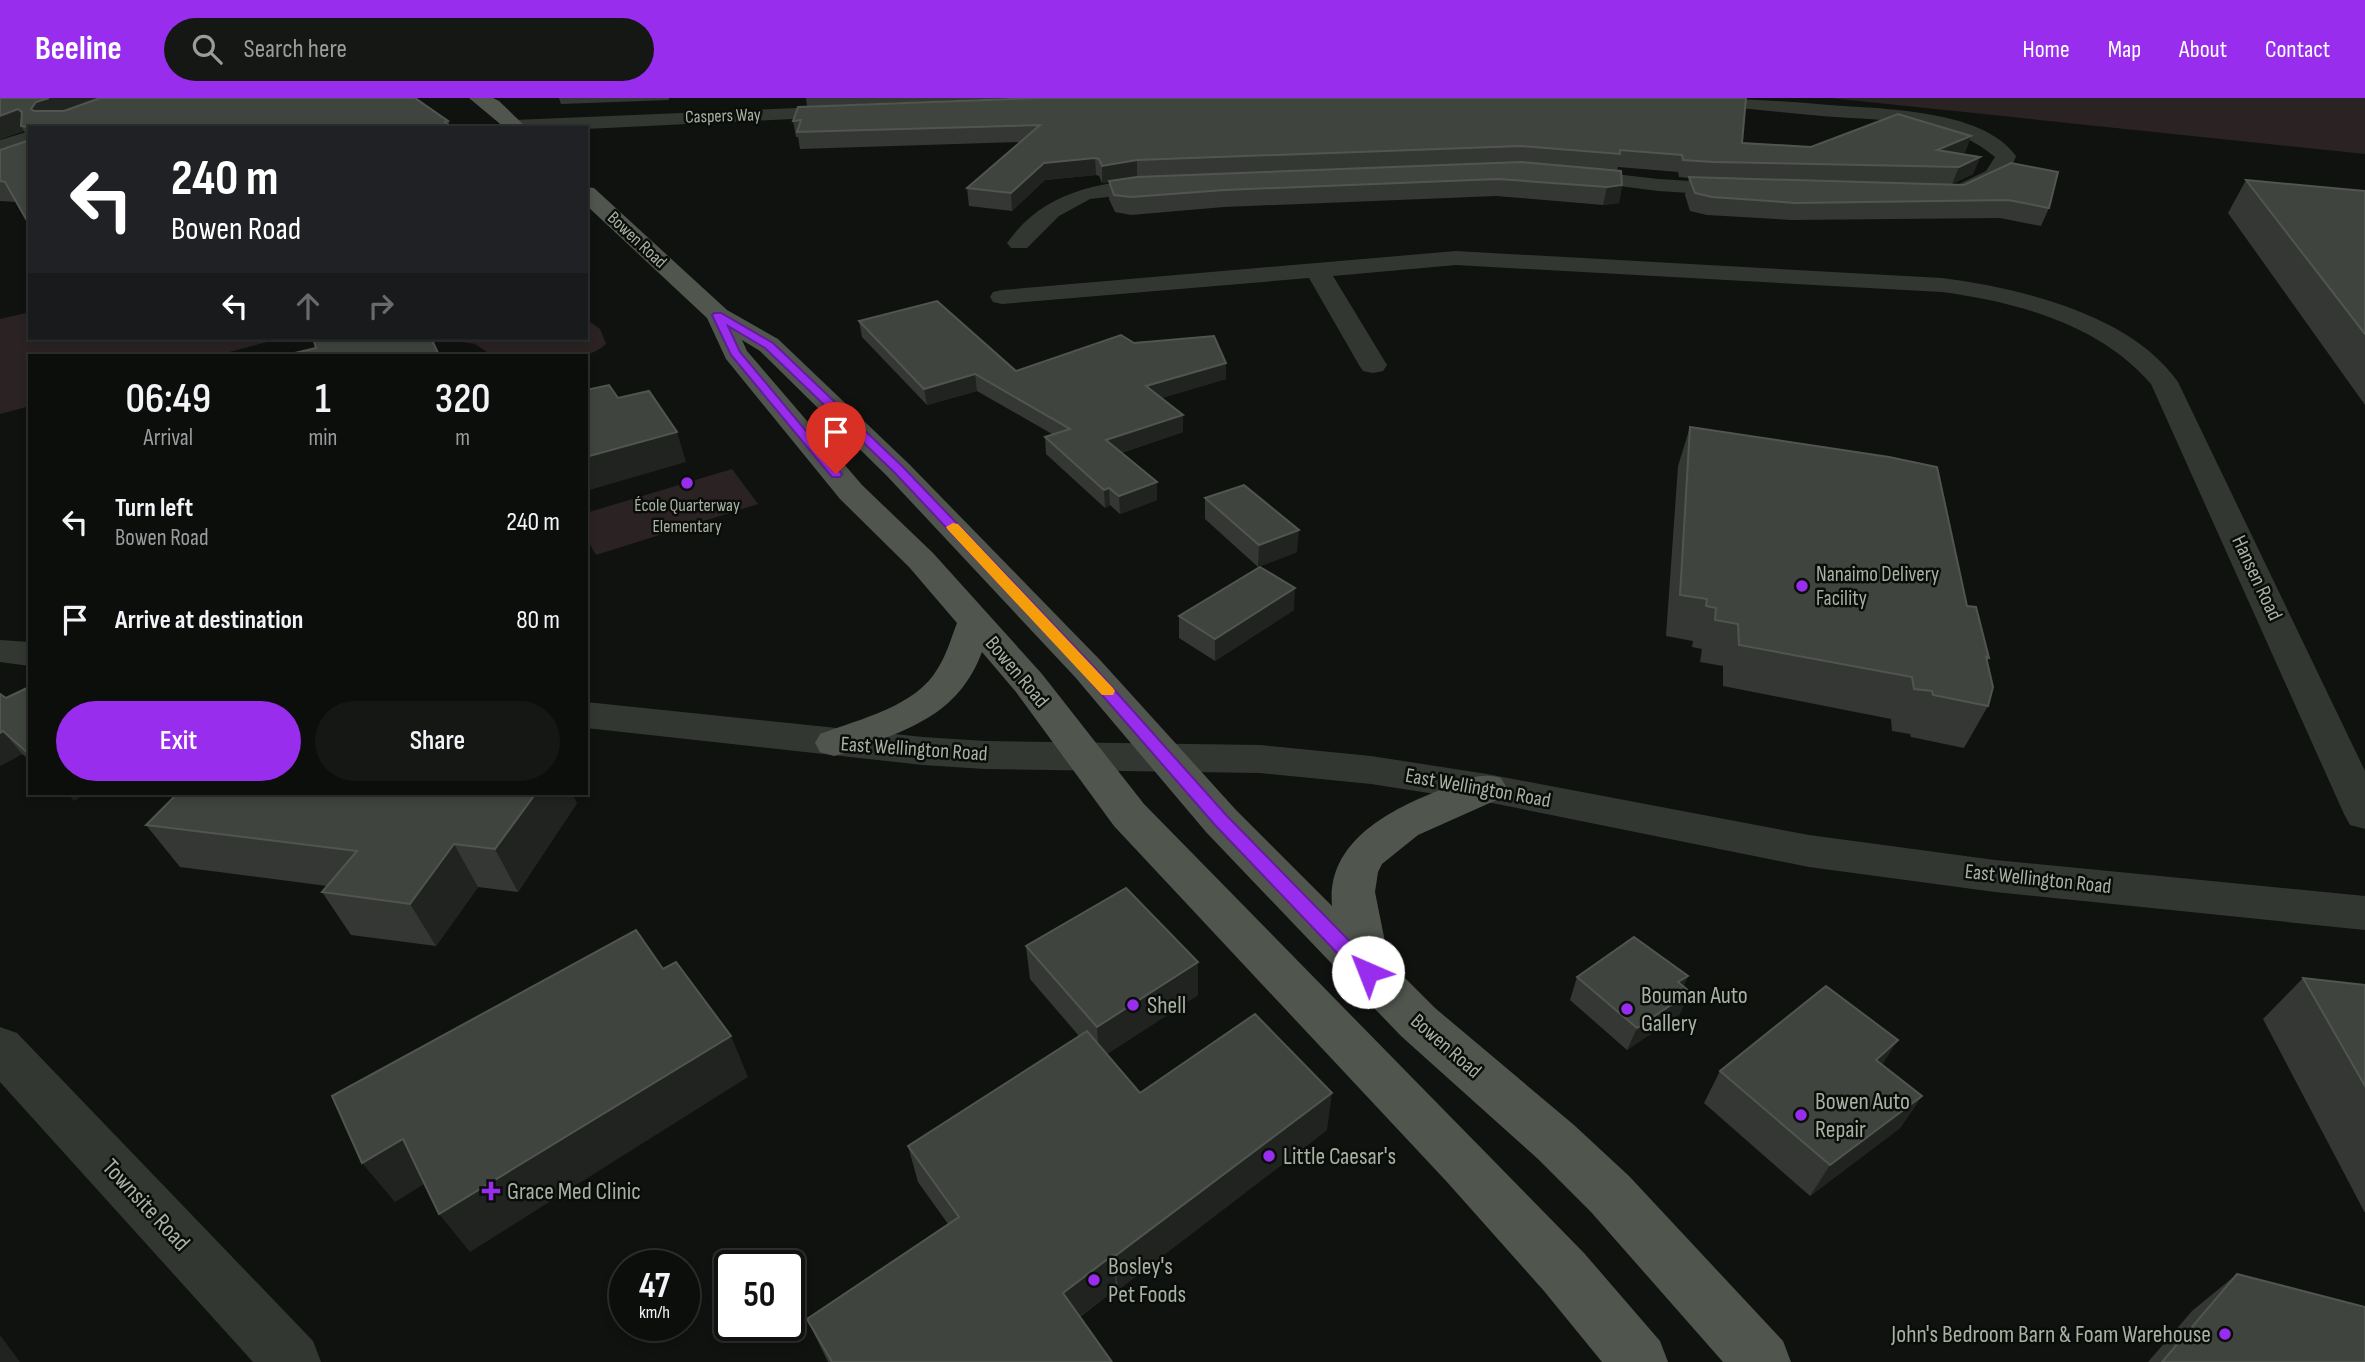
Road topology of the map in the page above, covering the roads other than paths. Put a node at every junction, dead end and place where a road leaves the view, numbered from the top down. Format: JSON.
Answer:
{"nodes":[{"id":1,"x":1699,"y":98,"type":"edge"},
{"id":2,"x":487,"y":100,"type":"edge"},
{"id":3,"x":867,"y":111,"type":"edge"},
{"id":4,"x":515,"y":126,"type":"edge"},
{"id":5,"x":538,"y":126,"type":"edge"},
{"id":6,"x":28,"y":138,"type":"edge"},
{"id":7,"x":0,"y":147,"type":"edge"},
{"id":8,"x":1551,"y":173,"type":"edge"},
{"id":9,"x":1176,"y":184,"type":"edge"},
{"id":10,"x":1761,"y":191,"type":"edge"},
{"id":11,"x":1934,"y":191,"type":"edge"},
{"id":12,"x":588,"y":195,"type":"edge"},
{"id":13,"x":1019,"y":243,"type":"dead end"},
{"id":14,"x":1317,"y":270,"type":"junction"},
{"id":15,"x":1002,"y":297,"type":"dead end"},
{"id":16,"x":718,"y":315,"type":"junction"},
{"id":17,"x":1373,"y":365,"type":"dead end"},
{"id":18,"x":975,"y":621,"type":"junction"},
{"id":19,"x":0,"y":651,"type":"edge"},
{"id":20,"x":28,"y":654,"type":"edge"},
{"id":21,"x":588,"y":715,"type":"edge"},
{"id":22,"x":834,"y":743,"type":"junction"},
{"id":23,"x":1084,"y":757,"type":"junction"},
{"id":24,"x":1165,"y":758,"type":"junction"},
{"id":25,"x":1487,"y":788,"type":"junction"},
{"id":26,"x":2365,"y":814,"type":"edge"},
{"id":27,"x":2365,"y":912,"type":"edge"},
{"id":28,"x":1368,"y":972,"type":"junction"},
{"id":29,"x":0,"y":1048,"type":"edge"},
{"id":30,"x":292,"y":1362,"type":"edge"},
{"id":31,"x":1639,"y":1362,"type":"edge"},
{"id":32,"x":1762,"y":1362,"type":"edge"}],
"edges":[{"from":1,"to":11,"type":"street"},
{"from":2,"to":4,"type":"main road"},
{"from":3,"to":5,"type":"street","name":"Caspers Way"},
{"from":6,"to":7,"type":"street"},
{"from":8,"to":10,"type":"street"},
{"from":9,"to":13,"type":"street"},
{"from":12,"to":16,"type":"main road","name":"Bowen Road"},
{"from":14,"to":15,"type":"street","name":"Hansen Road"},
{"from":14,"to":17,"type":"street"},
{"from":14,"to":26,"type":"street","name":"Hansen Road"},
{"from":16,"to":18,"type":"main road","name":"Bowen Road"},
{"from":16,"to":24,"type":"main road","name":"Bowen Road"},
{"from":18,"to":22,"type":"main road"},
{"from":18,"to":23,"type":"main road","name":"Bowen Road"},
{"from":19,"to":20,"type":"street"},
{"from":21,"to":22,"type":"street","name":"East Wellington Road"},
{"from":22,"to":23,"type":"street","name":"East Wellington Road"},
{"from":23,"to":24,"type":"street","name":"East Wellington Road"},
{"from":23,"to":31,"type":"main road","name":"Bowen Road"},
{"from":24,"to":25,"type":"street","name":"East Wellington Road"},
{"from":24,"to":28,"type":"main road","name":"Bowen Road"},
{"from":25,"to":27,"type":"street","name":"East Wellington Road"},
{"from":25,"to":28,"type":"main road"},
{"from":28,"to":32,"type":"main road","name":"Bowen Road"},
{"from":29,"to":30,"type":"street","name":"Townsite Road"}]}
